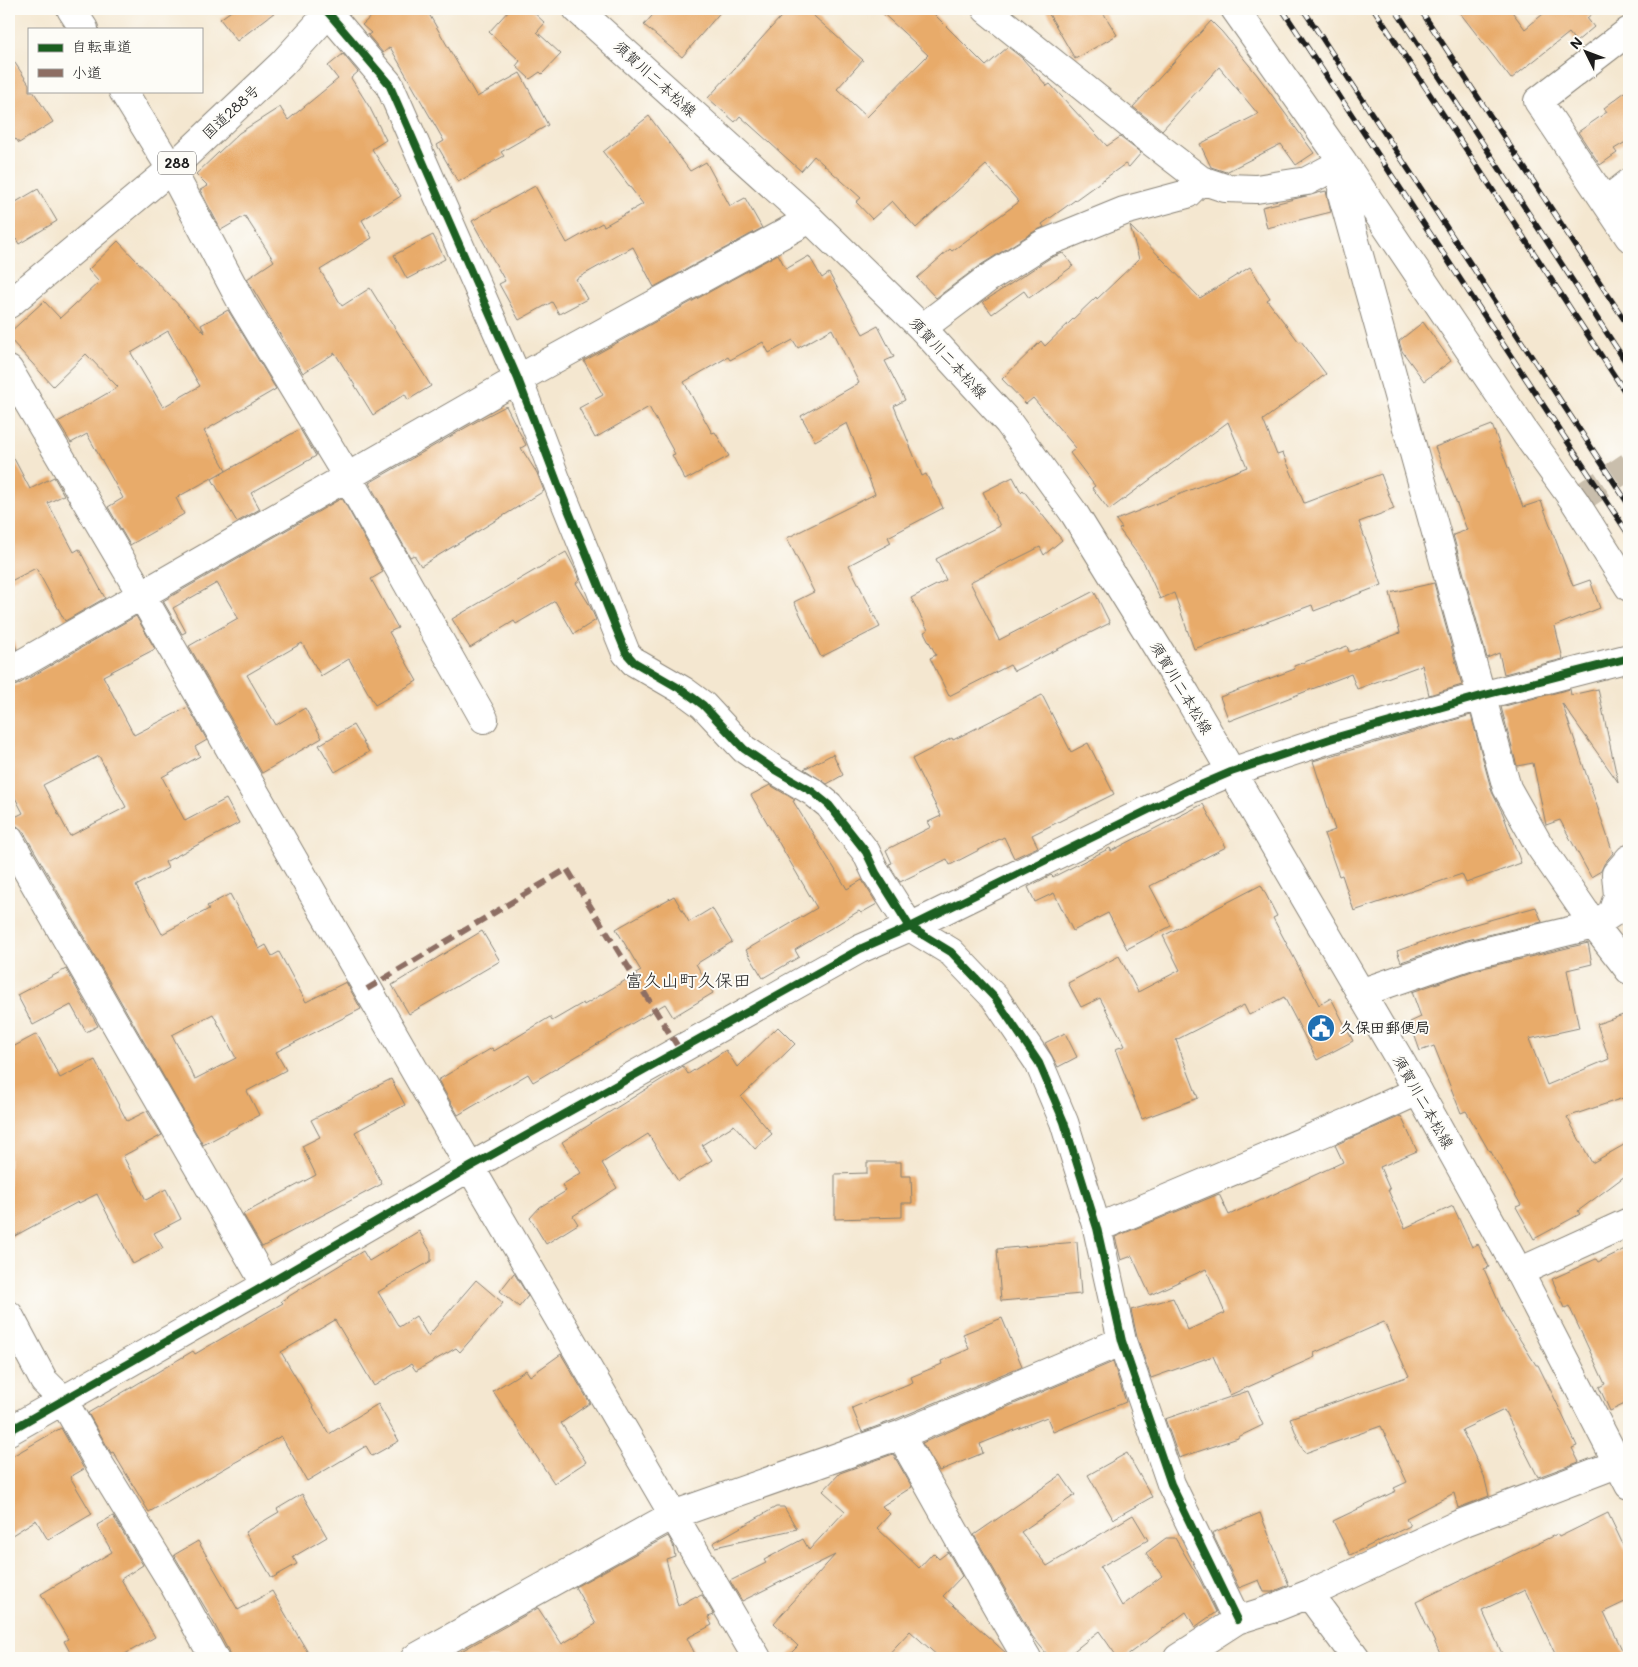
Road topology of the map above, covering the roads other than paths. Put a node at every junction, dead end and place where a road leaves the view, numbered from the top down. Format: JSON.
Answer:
{"nodes":[{"id":1,"x":72,"y":9,"type":"edge"},
{"id":2,"x":577,"y":9,"type":"edge"},
{"id":3,"x":986,"y":9,"type":"edge"},
{"id":4,"x":1234,"y":9,"type":"edge"},
{"id":5,"x":329,"y":10,"type":"edge"},
{"id":6,"x":83,"y":28,"type":"edge"},
{"id":7,"x":1629,"y":31,"type":"edge"},
{"id":8,"x":124,"y":92,"type":"edge"},
{"id":9,"x":1343,"y":162,"type":"junction"},
{"id":10,"x":171,"y":169,"type":"junction"},
{"id":11,"x":1201,"y":180,"type":"junction"},
{"id":12,"x":1629,"y":182,"type":"edge"},
{"id":13,"x":1606,"y":201,"type":"junction"},
{"id":14,"x":810,"y":219,"type":"junction"},
{"id":15,"x":1629,"y":237,"type":"edge"},
{"id":16,"x":9,"y":304,"type":"edge"},
{"id":17,"x":922,"y":328,"type":"junction"},
{"id":18,"x":9,"y":370,"type":"edge"},
{"id":19,"x":518,"y":379,"type":"junction"},
{"id":20,"x":348,"y":478,"type":"junction"},
{"id":21,"x":1629,"y":587,"type":"edge"},
{"id":22,"x":142,"y":594,"type":"junction"},
{"id":23,"x":1629,"y":658,"type":"edge"},
{"id":24,"x":9,"y":671,"type":"edge"},
{"id":25,"x":1480,"y":696,"type":"junction"},
{"id":26,"x":484,"y":718,"type":"dead end"},
{"id":27,"x":1231,"y":772,"type":"junction"},
{"id":28,"x":9,"y":839,"type":"edge"},
{"id":29,"x":1629,"y":860,"type":"edge"},
{"id":30,"x":1594,"y":925,"type":"junction"},
{"id":31,"x":910,"y":927,"type":"junction"},
{"id":32,"x":1629,"y":970,"type":"edge"},
{"id":33,"x":1360,"y":993,"type":"junction"},
{"id":34,"x":1418,"y":1091,"type":"junction"},
{"id":35,"x":470,"y":1167,"type":"junction"},
{"id":36,"x":1629,"y":1222,"type":"edge"},
{"id":37,"x":1097,"y":1228,"type":"junction"},
{"id":38,"x":1519,"y":1272,"type":"junction"},
{"id":39,"x":266,"y":1285,"type":"junction"},
{"id":40,"x":9,"y":1315,"type":"edge"},
{"id":41,"x":1122,"y":1340,"type":"junction"},
{"id":42,"x":63,"y":1400,"type":"junction"},
{"id":43,"x":9,"y":1431,"type":"edge"},
{"id":44,"x":900,"y":1435,"type":"junction"},
{"id":45,"x":1625,"y":1469,"type":"edge"},
{"id":46,"x":673,"y":1515,"type":"junction"},
{"id":47,"x":1309,"y":1594,"type":"junction"},
{"id":48,"x":1237,"y":1620,"type":"junction"},
{"id":49,"x":214,"y":1658,"type":"edge"},
{"id":50,"x":416,"y":1658,"type":"edge"},
{"id":51,"x":756,"y":1658,"type":"edge"},
{"id":52,"x":1027,"y":1658,"type":"edge"},
{"id":53,"x":1178,"y":1658,"type":"edge"},
{"id":54,"x":1356,"y":1658,"type":"edge"}],
"edges":[{"from":1,"to":6,"type":"main road"},
{"from":2,"to":14,"type":"main road","name":"須賀川二本松線"},
{"from":3,"to":11,"type":"main road"},
{"from":4,"to":9,"type":"main road"},
{"from":5,"to":10,"type":"main road","name":"国道288号","number":"288"},
{"from":5,"to":19,"type":"main road"},
{"from":7,"to":13,"type":"main road"},
{"from":8,"to":10,"type":"main road"},
{"from":9,"to":11,"type":"main road"},
{"from":9,"to":21,"type":"main road"},
{"from":9,"to":25,"type":"main road"},
{"from":10,"to":16,"type":"main road","name":"国道288号","number":"288"},
{"from":10,"to":20,"type":"main road"},
{"from":11,"to":17,"type":"main road"},
{"from":12,"to":13,"type":"main road"},
{"from":13,"to":15,"type":"main road"},
{"from":14,"to":17,"type":"main road","name":"須賀川二本松線"},
{"from":14,"to":19,"type":"main road"},
{"from":17,"to":27,"type":"main road","name":"須賀川二本松線"},
{"from":18,"to":22,"type":"main road"},
{"from":19,"to":20,"type":"main road"},
{"from":19,"to":31,"type":"main road"},
{"from":20,"to":22,"type":"main road"},
{"from":20,"to":26,"type":"main road"},
{"from":22,"to":24,"type":"main road"},
{"from":22,"to":35,"type":"main road"},
{"from":23,"to":25,"type":"main road"},
{"from":25,"to":27,"type":"main road"},
{"from":25,"to":30,"type":"main road"},
{"from":27,"to":31,"type":"main road"},
{"from":27,"to":33,"type":"main road","name":"須賀川二本松線"},
{"from":28,"to":39,"type":"main road"},
{"from":29,"to":30,"type":"main road"},
{"from":30,"to":32,"type":"main road"},
{"from":30,"to":33,"type":"main road"},
{"from":31,"to":35,"type":"main road"},
{"from":31,"to":37,"type":"main road"},
{"from":33,"to":34,"type":"main road","name":"須賀川二本松線"},
{"from":34,"to":37,"type":"main road"},
{"from":34,"to":38,"type":"main road","name":"須賀川二本松線"},
{"from":35,"to":39,"type":"main road"},
{"from":35,"to":46,"type":"main road"},
{"from":36,"to":38,"type":"main road"},
{"from":37,"to":41,"type":"main road"},
{"from":38,"to":45,"type":"main road","name":"須賀川二本松線"},
{"from":39,"to":42,"type":"main road"},
{"from":40,"to":42,"type":"main road"},
{"from":41,"to":44,"type":"main road"},
{"from":41,"to":48,"type":"main road"},
{"from":42,"to":43,"type":"main road"},
{"from":42,"to":49,"type":"main road"},
{"from":44,"to":46,"type":"main road"},
{"from":44,"to":52,"type":"main road"},
{"from":45,"to":47,"type":"main road"},
{"from":46,"to":50,"type":"main road"},
{"from":46,"to":51,"type":"main road"},
{"from":47,"to":48,"type":"main road"},
{"from":47,"to":54,"type":"main road"},
{"from":48,"to":53,"type":"main road"}]}
